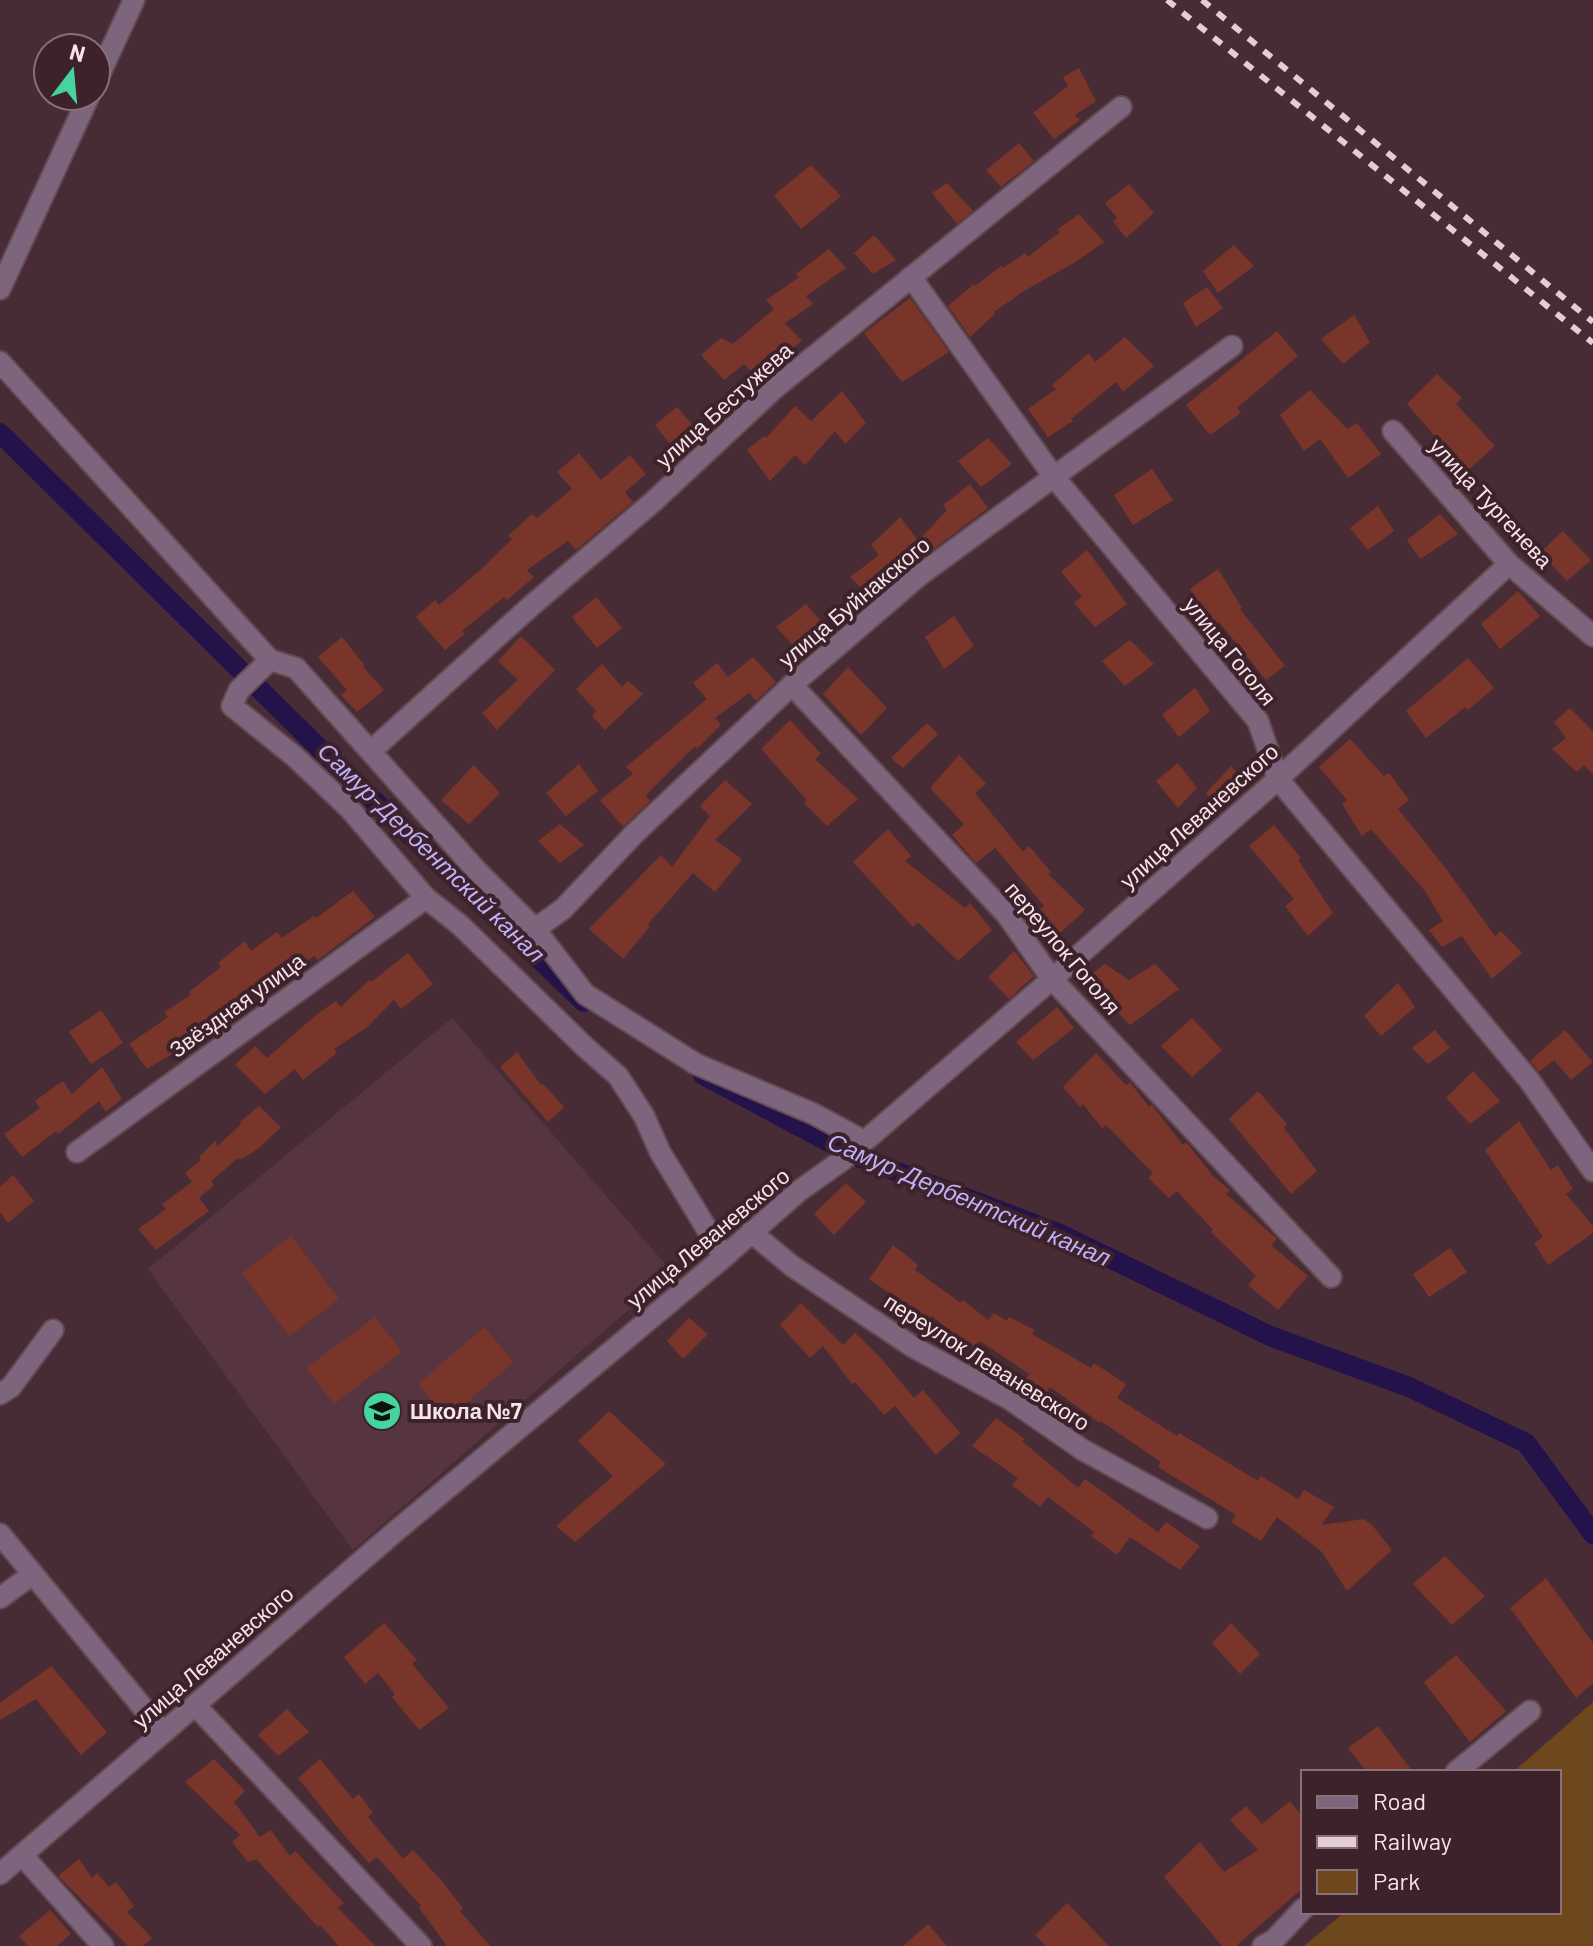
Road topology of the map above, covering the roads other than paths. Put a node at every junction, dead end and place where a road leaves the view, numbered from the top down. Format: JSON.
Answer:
{"nodes":[{"id":1,"x":134,"y":0,"type":"edge"},
{"id":2,"x":112,"y":47,"type":"edge"},
{"id":3,"x":1121,"y":107,"type":"dead end"},
{"id":4,"x":82,"y":112,"type":"edge"},
{"id":5,"x":911,"y":277,"type":"junction"},
{"id":6,"x":0,"y":289,"type":"edge"},
{"id":7,"x":1232,"y":346,"type":"dead end"},
{"id":8,"x":0,"y":362,"type":"edge"},
{"id":9,"x":1393,"y":431,"type":"dead end"},
{"id":10,"x":1054,"y":477,"type":"junction"},
{"id":11,"x":1509,"y":564,"type":"junction"},
{"id":12,"x":1593,"y":636,"type":"edge"},
{"id":13,"x":266,"y":665,"type":"junction"},
{"id":14,"x":792,"y":685,"type":"junction"},
{"id":15,"x":371,"y":751,"type":"junction"},
{"id":16,"x":1278,"y":779,"type":"junction"},
{"id":17,"x":426,"y":898,"type":"junction"},
{"id":18,"x":535,"y":929,"type":"junction"},
{"id":19,"x":1052,"y":979,"type":"junction"},
{"id":20,"x":855,"y":1149,"type":"junction"},
{"id":21,"x":77,"y":1152,"type":"dead end"},
{"id":22,"x":1593,"y":1171,"type":"edge"},
{"id":23,"x":751,"y":1232,"type":"junction"},
{"id":24,"x":724,"y":1257,"type":"junction"},
{"id":25,"x":1331,"y":1277,"type":"dead end"},
{"id":26,"x":53,"y":1330,"type":"dead end"},
{"id":27,"x":0,"y":1394,"type":"edge"},
{"id":28,"x":1207,"y":1518,"type":"dead end"},
{"id":29,"x":0,"y":1534,"type":"edge"},
{"id":30,"x":33,"y":1574,"type":"junction"},
{"id":31,"x":0,"y":1598,"type":"edge"},
{"id":32,"x":195,"y":1705,"type":"junction"},
{"id":33,"x":1530,"y":1711,"type":"dead end"},
{"id":34,"x":163,"y":1732,"type":"junction"},
{"id":35,"x":1458,"y":1770,"type":"edge"},
{"id":36,"x":22,"y":1855,"type":"junction"},
{"id":37,"x":0,"y":1874,"type":"edge"},
{"id":38,"x":1301,"y":1911,"type":"edge"},
{"id":39,"x":103,"y":1946,"type":"edge"},
{"id":40,"x":421,"y":1946,"type":"edge"},
{"id":41,"x":1263,"y":1946,"type":"edge"}],
"edges":[{"from":1,"to":2,"type":"street"},
{"from":3,"to":5,"type":"street","name":"улица Бестужева"},
{"from":4,"to":6,"type":"street"},
{"from":5,"to":10,"type":"street","name":"улица Гоголя"},
{"from":5,"to":15,"type":"street","name":"улица Бестужева"},
{"from":7,"to":10,"type":"street","name":"улица Буйнакского"},
{"from":8,"to":13,"type":"street"},
{"from":9,"to":11,"type":"street","name":"улица Тургенева"},
{"from":10,"to":14,"type":"street","name":"улица Буйнакского"},
{"from":10,"to":16,"type":"street","name":"улица Гоголя"},
{"from":11,"to":12,"type":"street","name":"улица Тургенева"},
{"from":11,"to":16,"type":"street","name":"улица Леваневского"},
{"from":13,"to":15,"type":"street"},
{"from":13,"to":17,"type":"street"},
{"from":14,"to":18,"type":"street","name":"улица Буйнакского"},
{"from":14,"to":19,"type":"street","name":"переулок Гоголя"},
{"from":15,"to":18,"type":"street"},
{"from":16,"to":19,"type":"street","name":"улица Леваневского"},
{"from":16,"to":22,"type":"street","name":"улица Гоголя"},
{"from":17,"to":21,"type":"street","name":"Звёздная улица"},
{"from":17,"to":24,"type":"street"},
{"from":18,"to":20,"type":"street"},
{"from":19,"to":20,"type":"street","name":"улица Леваневского"},
{"from":19,"to":25,"type":"street","name":"переулок Гоголя"},
{"from":20,"to":23,"type":"street","name":"улица Леваневского"},
{"from":23,"to":24,"type":"street","name":"улица Леваневского"},
{"from":23,"to":28,"type":"street","name":"переулок Леваневского"},
{"from":24,"to":32,"type":"street","name":"улица Леваневского"},
{"from":26,"to":27,"type":"street"},
{"from":29,"to":30,"type":"street"},
{"from":30,"to":31,"type":"street"},
{"from":30,"to":34,"type":"street"},
{"from":32,"to":34,"type":"street","name":"улица Леваневского"},
{"from":32,"to":40,"type":"street"},
{"from":33,"to":35,"type":"street"},
{"from":34,"to":36,"type":"street","name":"улица Леваневского"},
{"from":36,"to":37,"type":"street","name":"улица Леваневского"},
{"from":36,"to":39,"type":"street"},
{"from":38,"to":41,"type":"street"}]}
